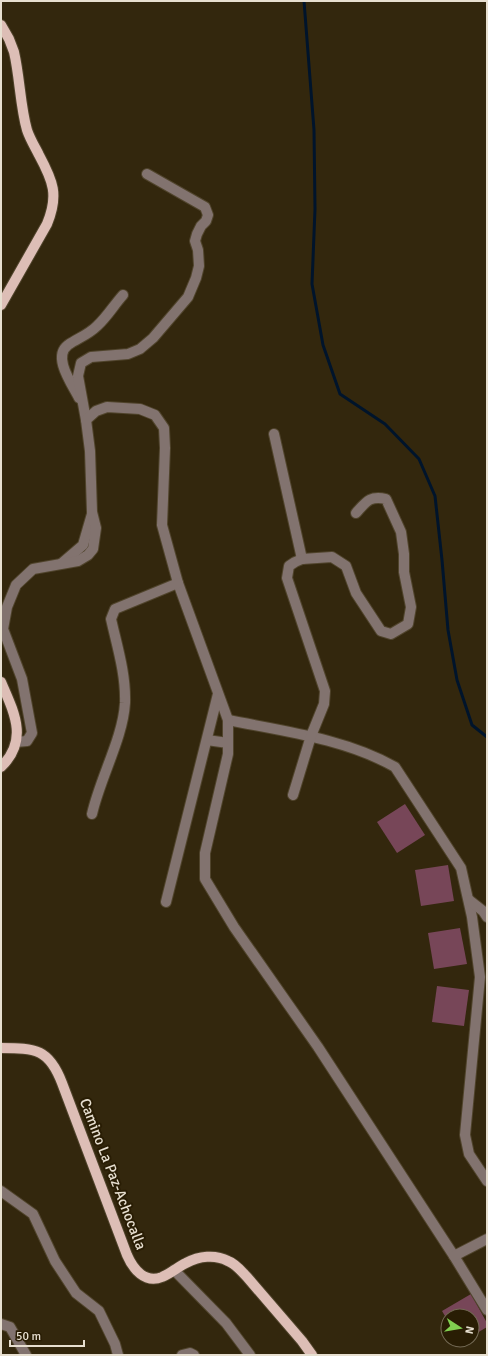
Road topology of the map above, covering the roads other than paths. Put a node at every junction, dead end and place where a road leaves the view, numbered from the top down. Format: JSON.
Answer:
{"nodes":[{"id":1,"x":1,"y":25,"type":"edge"},
{"id":2,"x":147,"y":174,"type":"dead end"},
{"id":3,"x":123,"y":295,"type":"dead end"},
{"id":4,"x":1,"y":305,"type":"edge"},
{"id":5,"x":83,"y":405,"type":"junction"},
{"id":6,"x":86,"y":420,"type":"junction"},
{"id":7,"x":274,"y":434,"type":"dead end"},
{"id":8,"x":356,"y":513,"type":"dead end"},
{"id":9,"x":302,"y":559,"type":"junction"},
{"id":10,"x":178,"y":583,"type":"junction"},
{"id":11,"x":1,"y":682,"type":"edge"},
{"id":12,"x":218,"y":694,"type":"junction"},
{"id":13,"x":228,"y":720,"type":"junction"},
{"id":14,"x":311,"y":736,"type":"junction"},
{"id":15,"x":207,"y":740,"type":"junction"},
{"id":16,"x":16,"y":742,"type":"junction"},
{"id":17,"x":228,"y":743,"type":"junction"},
{"id":18,"x":1,"y":768,"type":"edge"},
{"id":19,"x":293,"y":795,"type":"dead end"},
{"id":20,"x":92,"y":814,"type":"dead end"},
{"id":21,"x":469,"y":900,"type":"junction"},
{"id":22,"x":166,"y":902,"type":"dead end"},
{"id":23,"x":487,"y":917,"type":"edge"},
{"id":24,"x":1,"y":1048,"type":"edge"},
{"id":25,"x":487,"y":1181,"type":"edge"},
{"id":26,"x":1,"y":1191,"type":"edge"},
{"id":27,"x":487,"y":1240,"type":"edge"},
{"id":28,"x":454,"y":1256,"type":"junction"},
{"id":29,"x":174,"y":1270,"type":"junction"},
{"id":30,"x":487,"y":1310,"type":"edge"},
{"id":31,"x":1,"y":1324,"type":"edge"},
{"id":32,"x":26,"y":1355,"type":"edge"},
{"id":33,"x":118,"y":1355,"type":"edge"},
{"id":34,"x":182,"y":1355,"type":"edge"},
{"id":35,"x":194,"y":1355,"type":"edge"},
{"id":36,"x":250,"y":1355,"type":"edge"},
{"id":37,"x":312,"y":1355,"type":"edge"}],
"edges":[{"from":1,"to":4,"type":"main road"},
{"from":2,"to":5,"type":"street"},
{"from":3,"to":5,"type":"street"},
{"from":5,"to":6,"type":"street"},
{"from":6,"to":10,"type":"street"},
{"from":6,"to":16,"type":"street"},
{"from":7,"to":9,"type":"street"},
{"from":8,"to":9,"type":"street"},
{"from":9,"to":14,"type":"street"},
{"from":10,"to":12,"type":"street"},
{"from":10,"to":20,"type":"street"},
{"from":11,"to":16,"type":"main road"},
{"from":12,"to":13,"type":"street"},
{"from":12,"to":15,"type":"street"},
{"from":13,"to":14,"type":"street"},
{"from":13,"to":17,"type":"street"},
{"from":14,"to":19,"type":"street"},
{"from":14,"to":21,"type":"street"},
{"from":15,"to":17,"type":"street"},
{"from":15,"to":22,"type":"street"},
{"from":16,"to":18,"type":"main road"},
{"from":17,"to":28,"type":"street"},
{"from":21,"to":23,"type":"street"},
{"from":21,"to":25,"type":"street"},
{"from":24,"to":29,"type":"main road","name":"Camino La Paz-Achocalla"},
{"from":26,"to":33,"type":"street"},
{"from":27,"to":28,"type":"street"},
{"from":28,"to":30,"type":"street"},
{"from":29,"to":36,"type":"street"},
{"from":29,"to":37,"type":"main road","name":"Camino La Paz-Achocalla"},
{"from":31,"to":32,"type":"street"},
{"from":34,"to":35,"type":"street"}]}
